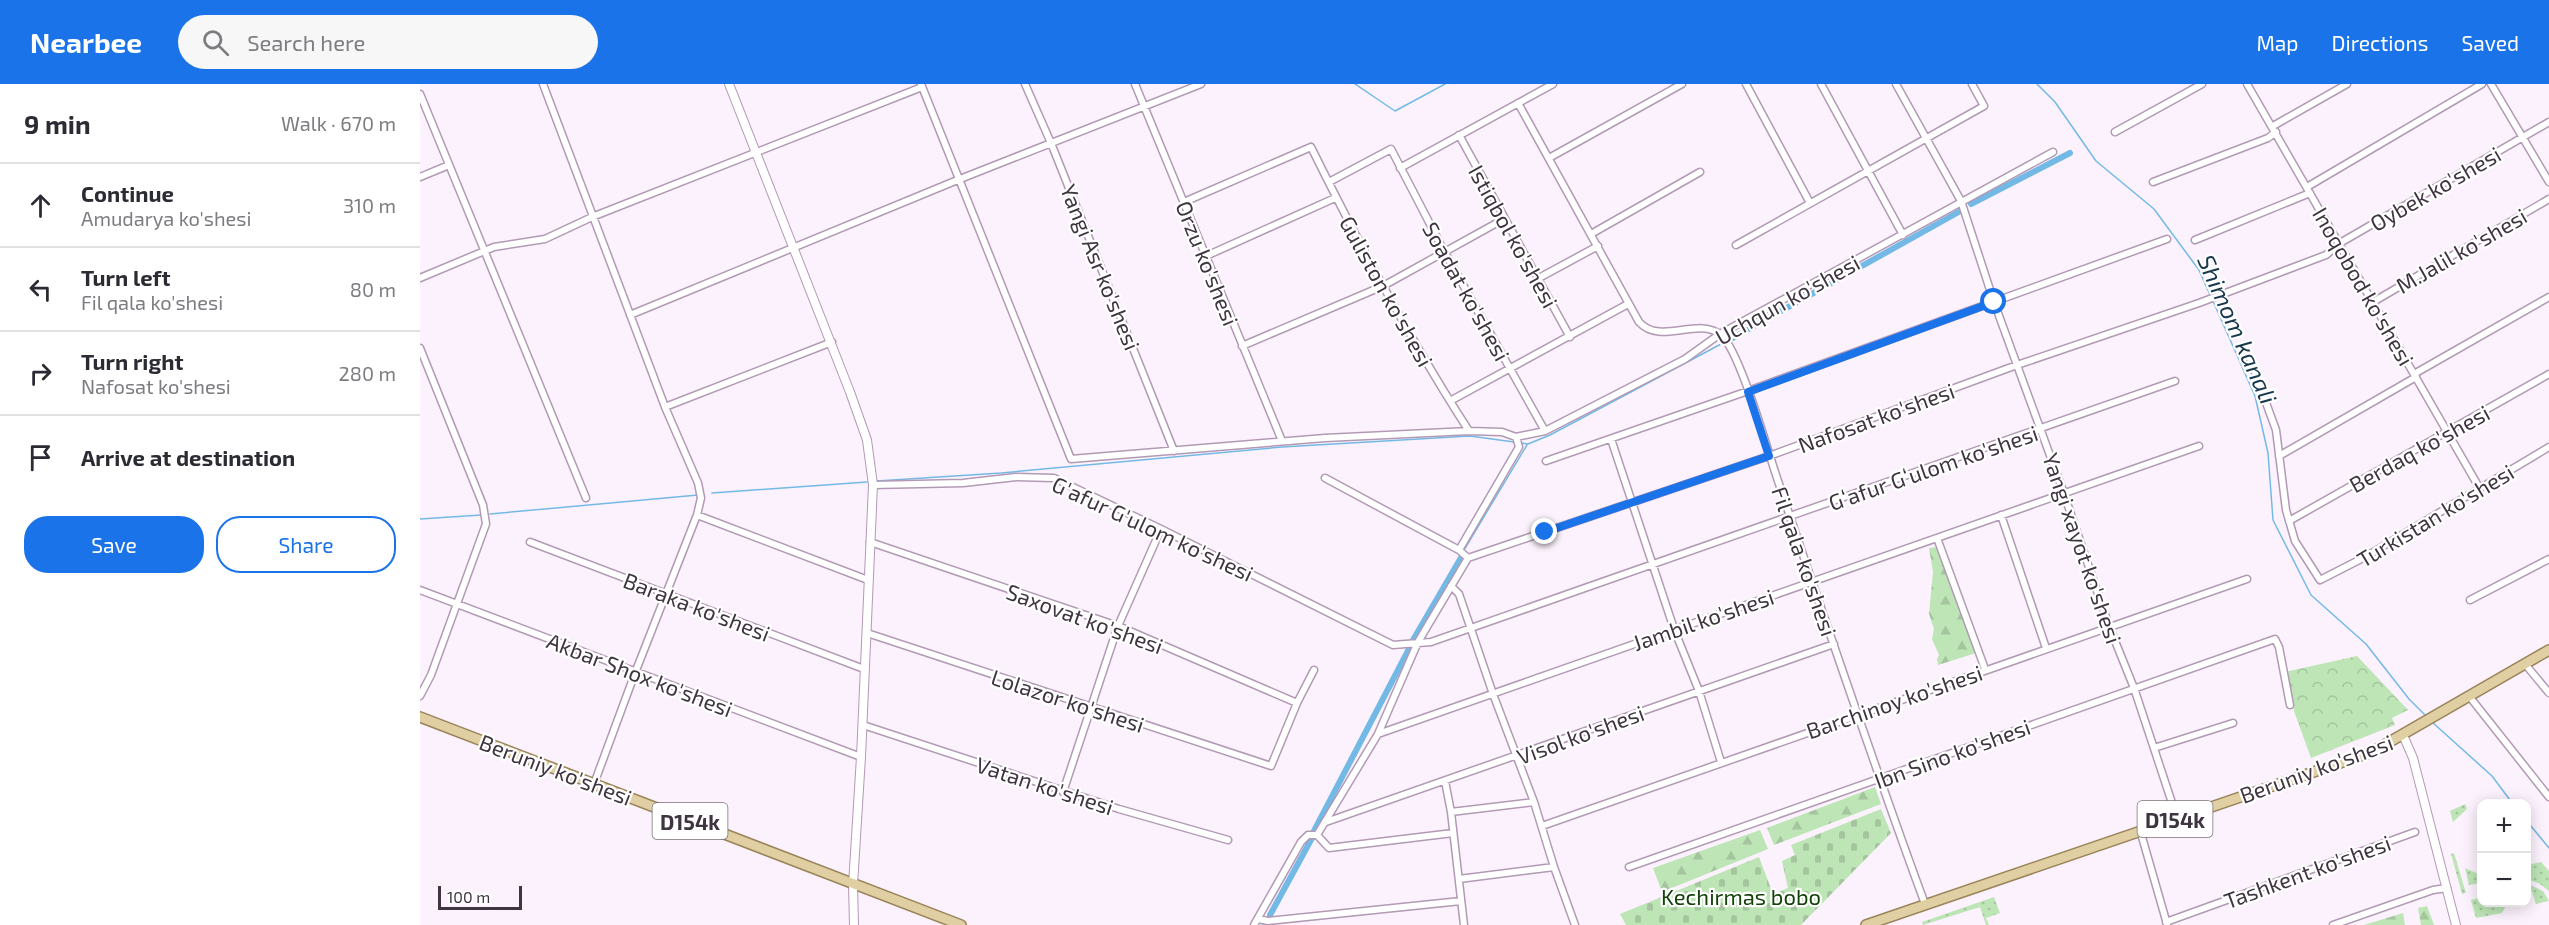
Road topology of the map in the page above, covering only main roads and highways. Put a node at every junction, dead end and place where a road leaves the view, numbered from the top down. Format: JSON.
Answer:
{"nodes":[{"id":1,"x":2549,"y":650,"type":"edge"},
{"id":2,"x":420,"y":717,"type":"edge"},
{"id":3,"x":961,"y":925,"type":"edge"},
{"id":4,"x":1866,"y":925,"type":"edge"}],
"edges":[{"from":1,"to":4,"type":"main road","name":"Beruniy ko'shesi","number":"D154k"},
{"from":2,"to":3,"type":"main road","name":"Beruniy ko'shesi","number":"D154k"}]}
